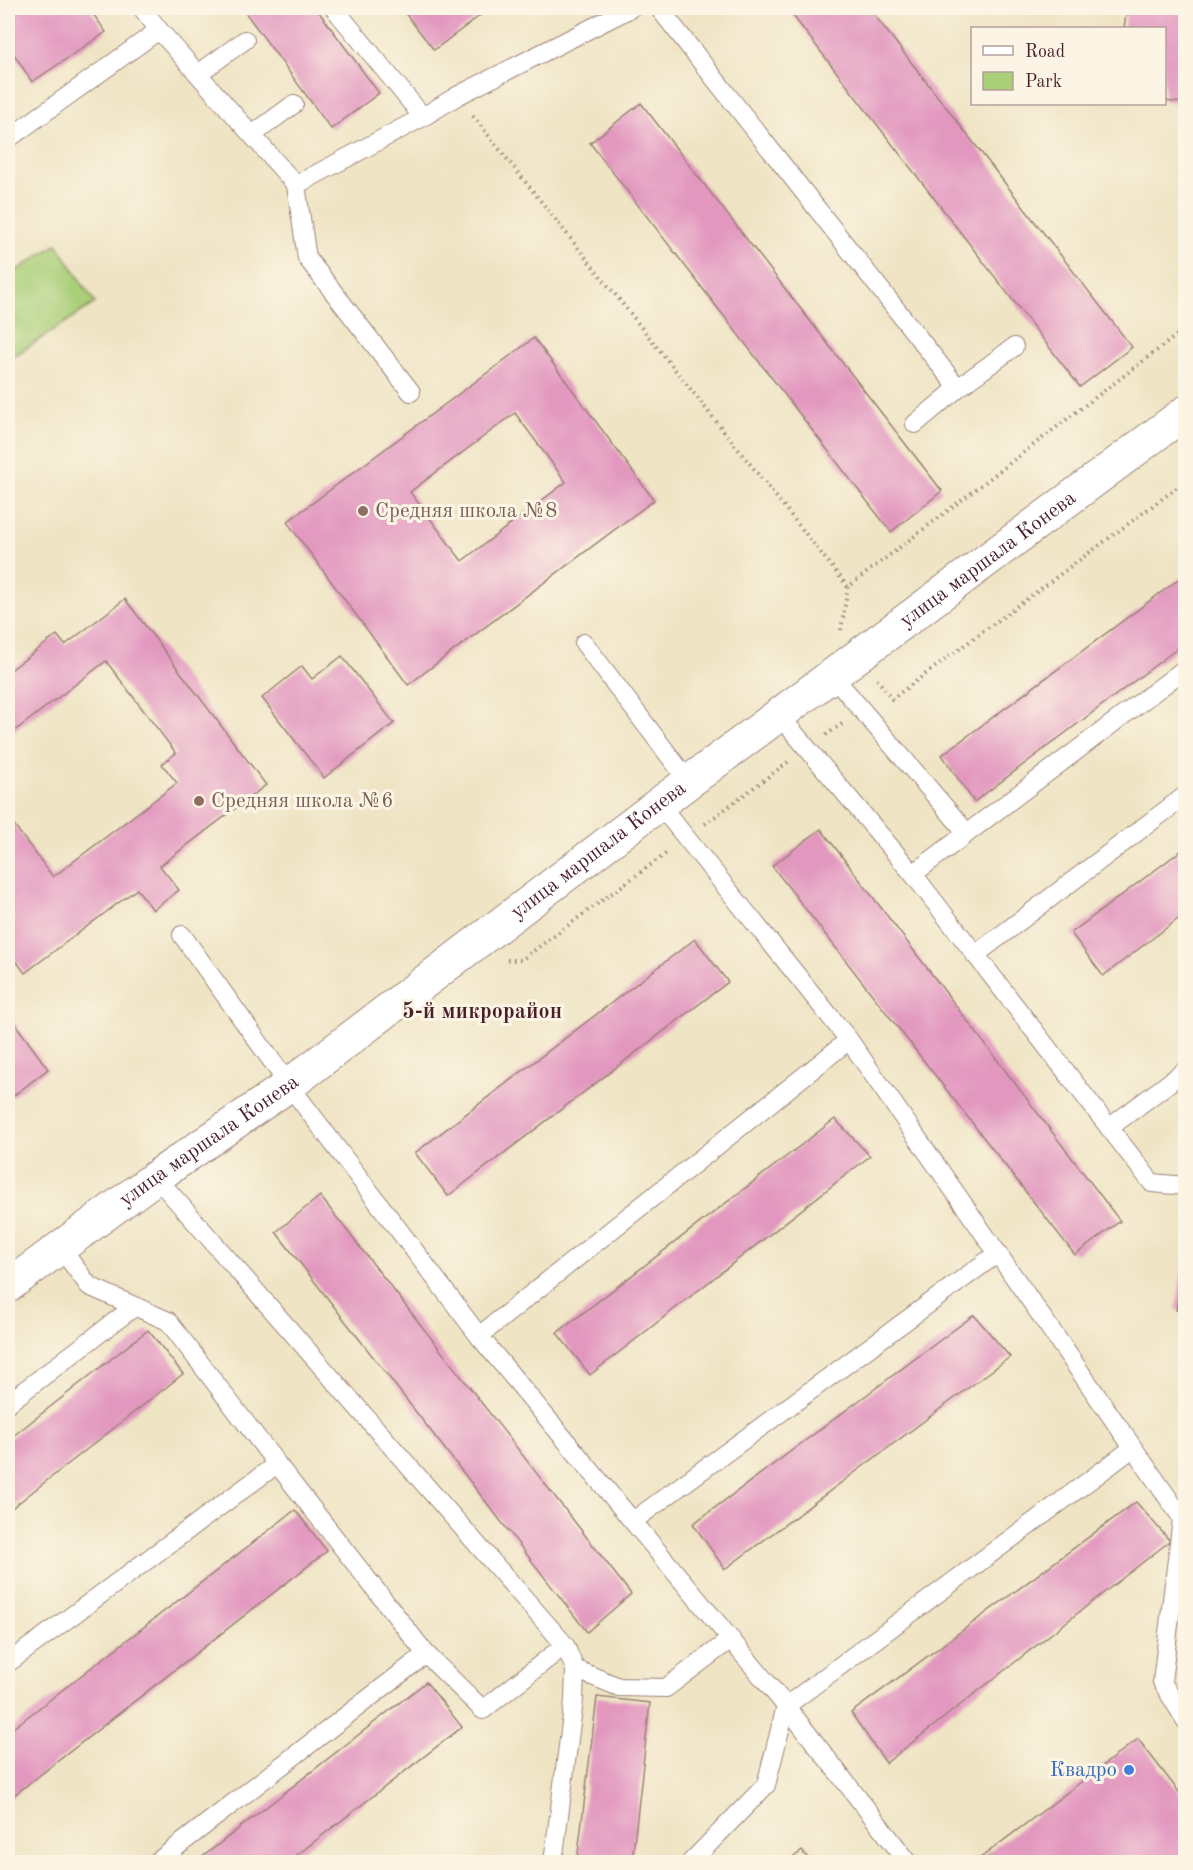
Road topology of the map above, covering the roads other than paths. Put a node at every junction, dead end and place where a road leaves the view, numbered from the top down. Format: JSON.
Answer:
{"nodes":[{"id":1,"x":334,"y":8,"type":"edge"},
{"id":2,"x":631,"y":8,"type":"edge"},
{"id":3,"x":659,"y":8,"type":"edge"},
{"id":4,"x":146,"y":9,"type":"edge"},
{"id":5,"x":159,"y":30,"type":"junction"},
{"id":6,"x":246,"y":40,"type":"dead end"},
{"id":7,"x":198,"y":74,"type":"junction"},
{"id":8,"x":294,"y":104,"type":"dead end"},
{"id":9,"x":423,"y":117,"type":"junction"},
{"id":10,"x":252,"y":135,"type":"junction"},
{"id":11,"x":8,"y":139,"type":"edge"},
{"id":12,"x":296,"y":185,"type":"junction"},
{"id":13,"x":1014,"y":347,"type":"dead end"},
{"id":14,"x":958,"y":388,"type":"junction"},
{"id":15,"x":411,"y":392,"type":"dead end"},
{"id":16,"x":1185,"y":412,"type":"edge"},
{"id":17,"x":915,"y":424,"type":"dead end"},
{"id":18,"x":584,"y":643,"type":"dead end"},
{"id":19,"x":1185,"y":668,"type":"edge"},
{"id":20,"x":832,"y":675,"type":"junction"},
{"id":21,"x":780,"y":716,"type":"junction"},
{"id":22,"x":689,"y":782,"type":"junction"},
{"id":23,"x":1185,"y":795,"type":"edge"},
{"id":24,"x":659,"y":804,"type":"junction"},
{"id":25,"x":967,"y":832,"type":"junction"},
{"id":26,"x":913,"y":874,"type":"junction"},
{"id":27,"x":182,"y":935,"type":"dead end"},
{"id":28,"x":975,"y":955,"type":"junction"},
{"id":29,"x":849,"y":1040,"type":"junction"},
{"id":30,"x":1185,"y":1070,"type":"edge"},
{"id":31,"x":289,"y":1085,"type":"junction"},
{"id":32,"x":1109,"y":1128,"type":"junction"},
{"id":33,"x":156,"y":1177,"type":"junction"},
{"id":34,"x":1185,"y":1186,"type":"edge"},
{"id":35,"x":60,"y":1247,"type":"junction"},
{"id":36,"x":998,"y":1253,"type":"junction"},
{"id":37,"x":8,"y":1286,"type":"edge"},
{"id":38,"x":134,"y":1307,"type":"junction"},
{"id":39,"x":479,"y":1336,"type":"junction"},
{"id":40,"x":8,"y":1403,"type":"edge"},
{"id":41,"x":1132,"y":1448,"type":"junction"},
{"id":42,"x":277,"y":1464,"type":"junction"},
{"id":43,"x":633,"y":1521,"type":"junction"},
{"id":44,"x":731,"y":1639,"type":"junction"},
{"id":45,"x":565,"y":1645,"type":"junction"},
{"id":46,"x":426,"y":1654,"type":"junction"},
{"id":47,"x":8,"y":1663,"type":"edge"},
{"id":48,"x":575,"y":1669,"type":"junction"},
{"id":49,"x":786,"y":1706,"type":"junction"},
{"id":50,"x":1185,"y":1721,"type":"edge"},
{"id":51,"x":156,"y":1863,"type":"edge"},
{"id":52,"x":553,"y":1863,"type":"edge"},
{"id":53,"x":691,"y":1863,"type":"edge"},
{"id":54,"x":908,"y":1863,"type":"edge"}],
"edges":[{"from":1,"to":9,"type":"lane"},
{"from":2,"to":9,"type":"lane"},
{"from":3,"to":14,"type":"lane"},
{"from":4,"to":5,"type":"lane"},
{"from":5,"to":7,"type":"lane"},
{"from":5,"to":11,"type":"lane"},
{"from":6,"to":7,"type":"lane"},
{"from":7,"to":10,"type":"lane"},
{"from":8,"to":10,"type":"lane"},
{"from":9,"to":12,"type":"lane"},
{"from":10,"to":12,"type":"lane"},
{"from":12,"to":15,"type":"lane"},
{"from":13,"to":14,"type":"lane"},
{"from":14,"to":17,"type":"lane"},
{"from":16,"to":20,"type":"street","name":"улица маршала Конева"},
{"from":18,"to":22,"type":"lane"},
{"from":19,"to":25,"type":"lane"},
{"from":20,"to":21,"type":"street","name":"улица маршала Конева"},
{"from":20,"to":25,"type":"lane"},
{"from":21,"to":22,"type":"street","name":"улица маршала Конева"},
{"from":21,"to":26,"type":"lane"},
{"from":22,"to":24,"type":"street","name":"улица маршала Конева"},
{"from":23,"to":28,"type":"lane"},
{"from":24,"to":29,"type":"lane"},
{"from":24,"to":31,"type":"street","name":"улица маршала Конева"},
{"from":25,"to":26,"type":"lane"},
{"from":26,"to":28,"type":"lane"},
{"from":27,"to":31,"type":"lane"},
{"from":28,"to":32,"type":"lane"},
{"from":29,"to":36,"type":"lane"},
{"from":29,"to":39,"type":"lane"},
{"from":30,"to":32,"type":"lane"},
{"from":31,"to":33,"type":"street","name":"улица маршала Конева"},
{"from":31,"to":39,"type":"lane"},
{"from":32,"to":34,"type":"lane"},
{"from":33,"to":35,"type":"street","name":"улица маршала Конева"},
{"from":33,"to":45,"type":"lane"},
{"from":35,"to":37,"type":"street","name":"улица маршала Конева"},
{"from":35,"to":38,"type":"lane"},
{"from":36,"to":41,"type":"lane"},
{"from":36,"to":43,"type":"lane"},
{"from":38,"to":40,"type":"lane"},
{"from":38,"to":42,"type":"lane"},
{"from":39,"to":43,"type":"lane"},
{"from":41,"to":49,"type":"lane"},
{"from":41,"to":50,"type":"lane"},
{"from":42,"to":46,"type":"lane"},
{"from":42,"to":47,"type":"lane"},
{"from":43,"to":44,"type":"lane"},
{"from":44,"to":48,"type":"lane"},
{"from":44,"to":49,"type":"lane"},
{"from":45,"to":46,"type":"lane"},
{"from":45,"to":48,"type":"lane"},
{"from":46,"to":51,"type":"lane"},
{"from":48,"to":52,"type":"lane"},
{"from":49,"to":53,"type":"lane"},
{"from":49,"to":54,"type":"lane"}]}
